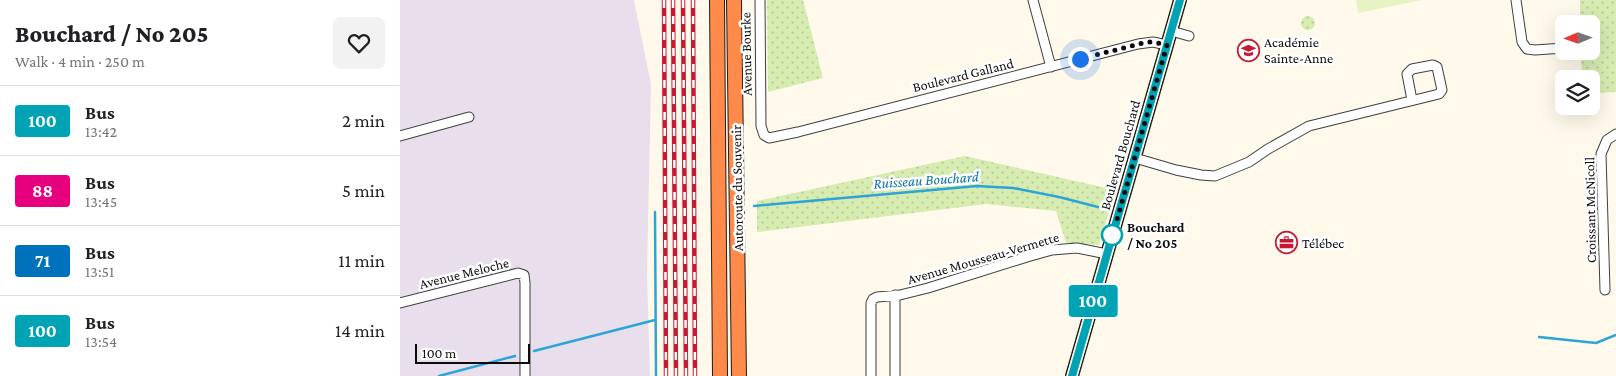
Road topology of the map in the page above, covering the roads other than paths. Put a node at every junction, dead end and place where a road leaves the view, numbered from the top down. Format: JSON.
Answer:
{"nodes":[{"id":1,"x":711,"y":0,"type":"edge"},
{"id":2,"x":717,"y":0,"type":"edge"},
{"id":3,"x":734,"y":0,"type":"edge"},
{"id":4,"x":741,"y":0,"type":"edge"},
{"id":5,"x":760,"y":0,"type":"edge"},
{"id":6,"x":1033,"y":0,"type":"edge"},
{"id":7,"x":1180,"y":0,"type":"edge"},
{"id":8,"x":1516,"y":0,"type":"edge"},
{"id":9,"x":1171,"y":31,"type":"junction"},
{"id":10,"x":1189,"y":36,"type":"dead end"},
{"id":11,"x":736,"y":43,"type":"junction"},
{"id":12,"x":1167,"y":45,"type":"junction"},
{"id":13,"x":1555,"y":49,"type":"edge"},
{"id":14,"x":717,"y":53,"type":"junction"},
{"id":15,"x":1051,"y":66,"type":"junction"},
{"id":16,"x":1412,"y":100,"type":"junction"},
{"id":17,"x":469,"y":118,"type":"dead end"},
{"id":18,"x":1616,"y":134,"type":"edge"},
{"id":19,"x":400,"y":136,"type":"edge"},
{"id":20,"x":766,"y":137,"type":"joint"},
{"id":21,"x":1135,"y":158,"type":"junction"},
{"id":22,"x":1106,"y":254,"type":"junction"},
{"id":23,"x":1605,"y":290,"type":"dead end"},
{"id":24,"x":895,"y":295,"type":"junction"},
{"id":25,"x":400,"y":304,"type":"edge"},
{"id":26,"x":525,"y":376,"type":"edge"},
{"id":27,"x":720,"y":376,"type":"edge"},
{"id":28,"x":739,"y":376,"type":"edge"},
{"id":29,"x":871,"y":376,"type":"edge"},
{"id":30,"x":895,"y":376,"type":"edge"},
{"id":31,"x":1072,"y":376,"type":"edge"}],
"edges":[{"from":1,"to":14,"type":"highway"},
{"from":2,"to":14,"type":"highway","name":"Autoroute du Souvenir"},
{"from":3,"to":11,"type":"highway","name":"Autoroute du Souvenir"},
{"from":4,"to":11,"type":"highway"},
{"from":5,"to":20,"type":"street","name":"Avenue Bourke"},
{"from":6,"to":15,"type":"street"},
{"from":7,"to":9,"type":"main road","name":"Boulevard Bouchard"},
{"from":8,"to":13,"type":"street"},
{"from":9,"to":10,"type":"street"},
{"from":9,"to":12,"type":"main road","name":"Boulevard Bouchard"},
{"from":11,"to":28,"type":"highway","name":"Autoroute du Souvenir"},
{"from":12,"to":15,"type":"street","name":"Boulevard Galland"},
{"from":12,"to":21,"type":"main road","name":"Boulevard Bouchard"},
{"from":14,"to":27,"type":"highway","name":"Autoroute du Souvenir"},
{"from":15,"to":20,"type":"street","name":"Boulevard Galland"},
{"from":16,"to":16,"type":"street"},
{"from":16,"to":21,"type":"street"},
{"from":17,"to":19,"type":"street"},
{"from":18,"to":23,"type":"street","name":"Croissant McNicoll"},
{"from":21,"to":22,"type":"main road","name":"Boulevard Bouchard"},
{"from":22,"to":24,"type":"street","name":"Avenue Mousseau-Vermette"},
{"from":22,"to":31,"type":"main road","name":"Boulevard Bouchard"},
{"from":24,"to":29,"type":"street","name":"Avenue Mousseau-Vermette"},
{"from":24,"to":30,"type":"street","name":"Avenue Mousseau-Vermette"},
{"from":25,"to":26,"type":"street","name":"Avenue Meloche"}]}
